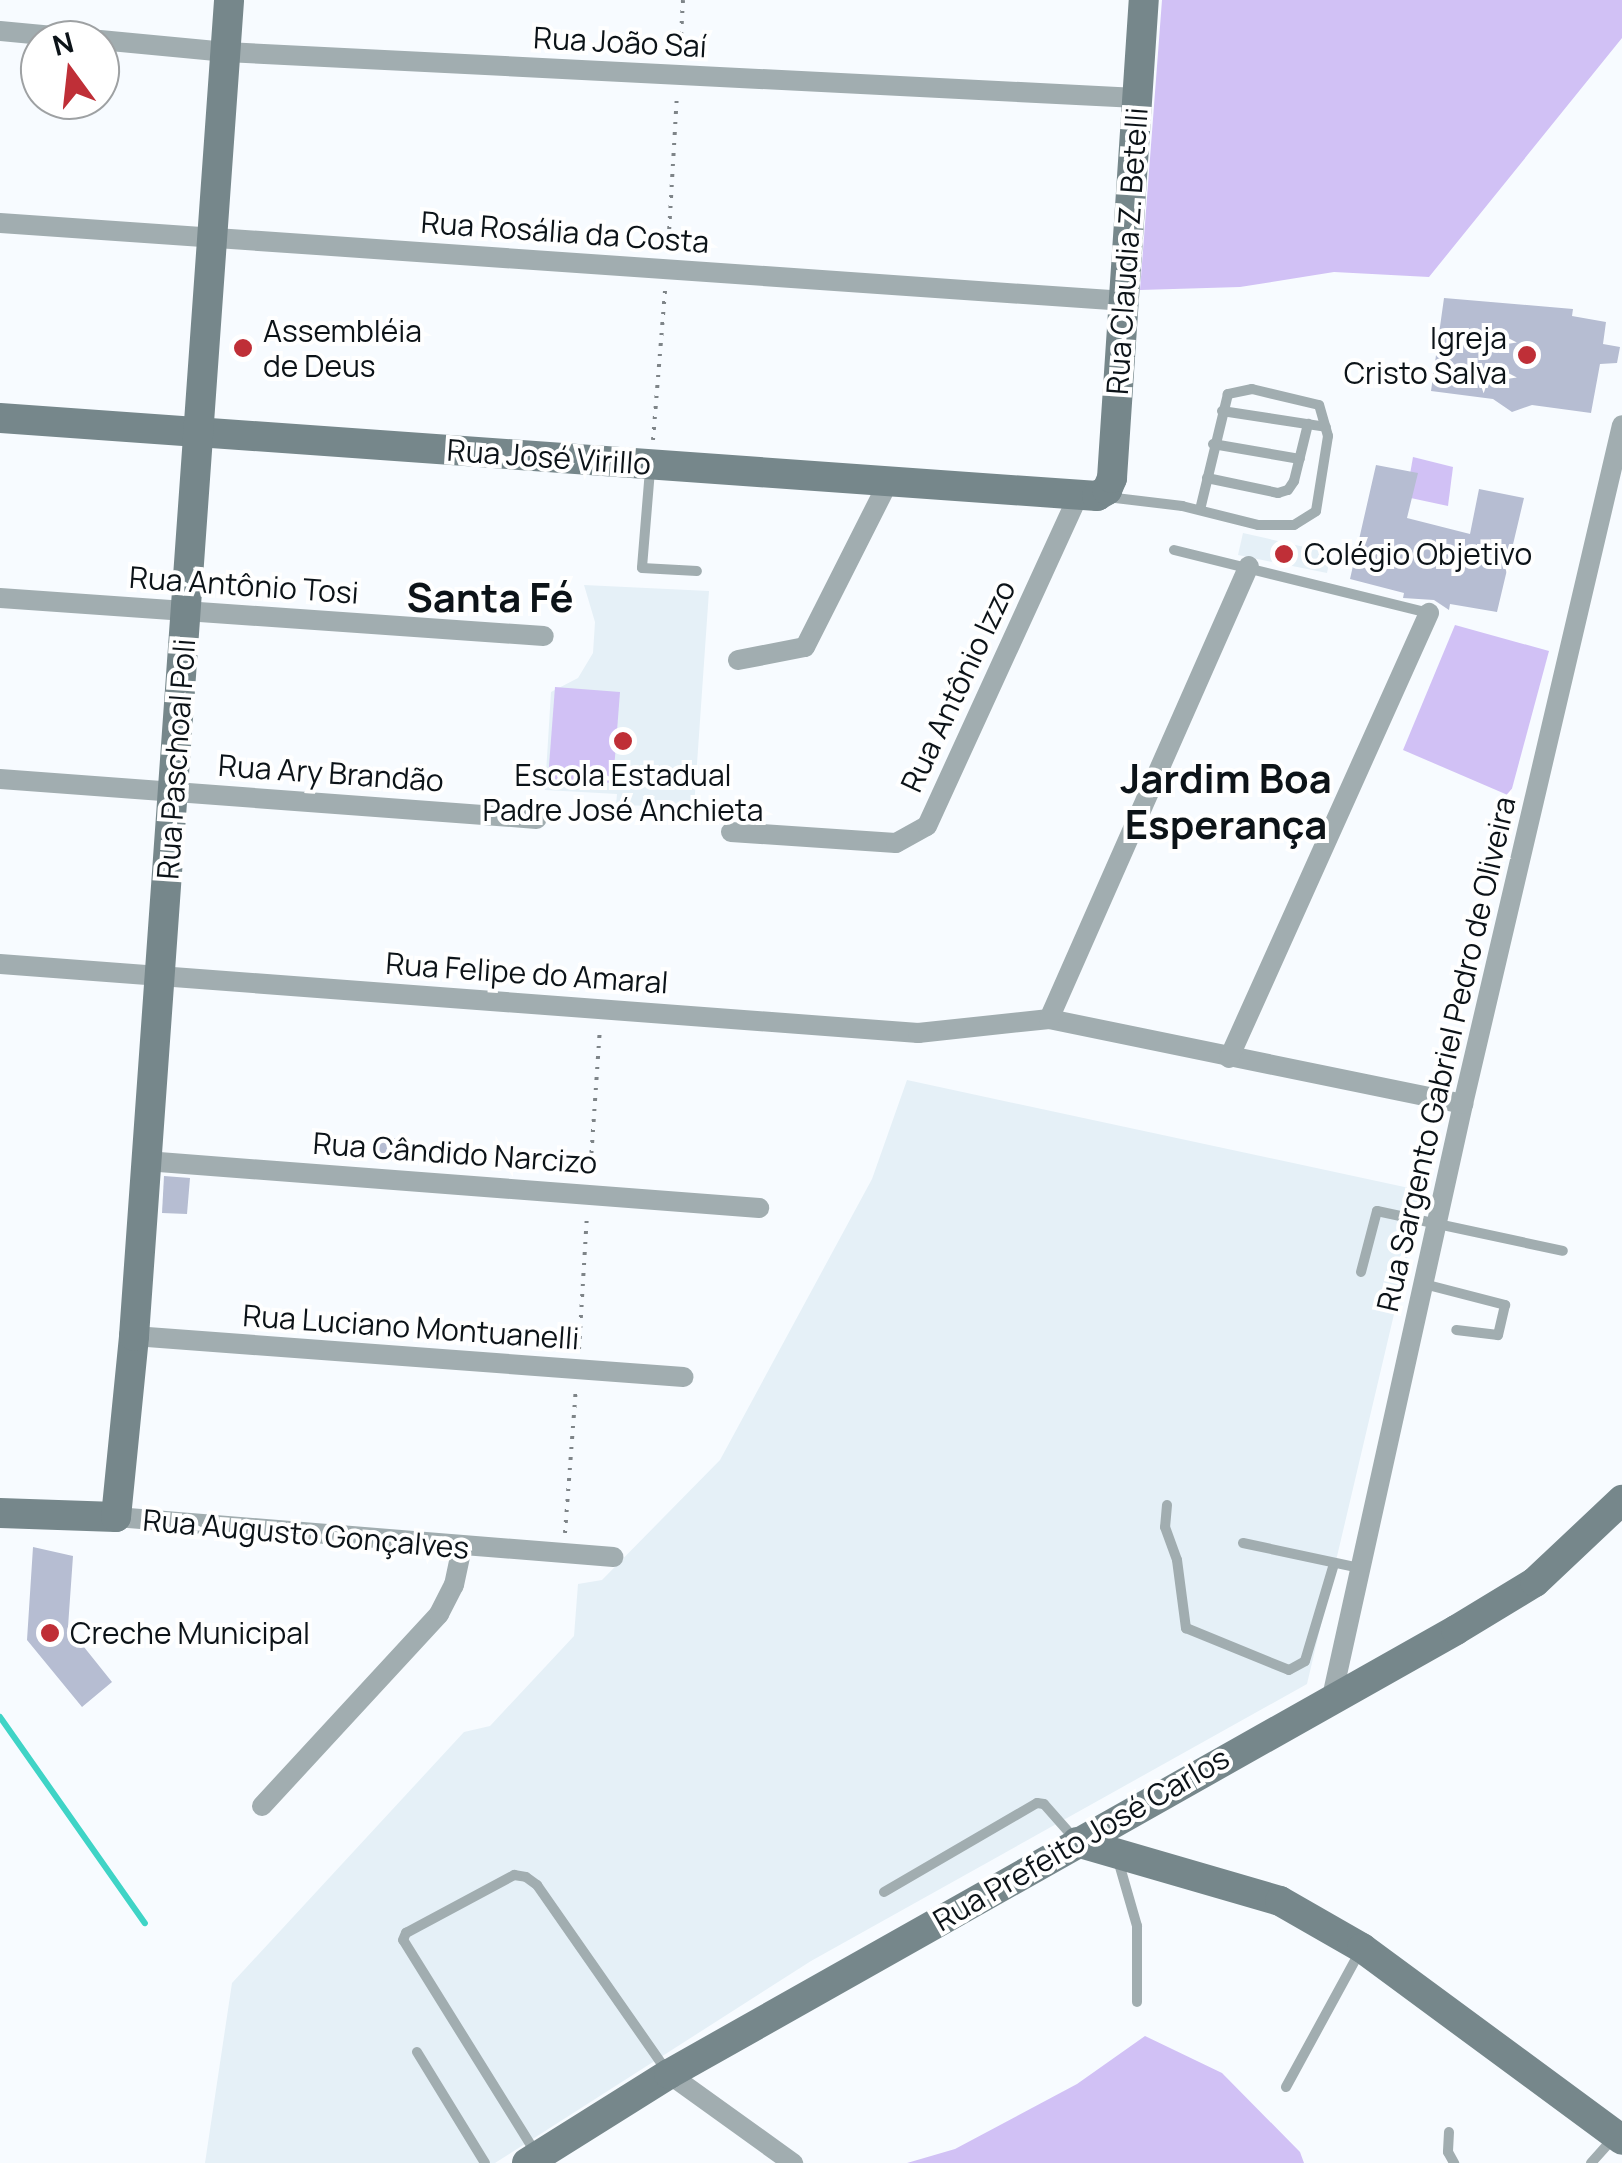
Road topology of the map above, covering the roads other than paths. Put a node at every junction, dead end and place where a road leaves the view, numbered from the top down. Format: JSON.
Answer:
{"nodes":[{"id":1,"x":229,"y":0,"type":"edge"},
{"id":2,"x":1144,"y":0,"type":"edge"},
{"id":3,"x":120,"y":42,"type":"edge"},
{"id":4,"x":226,"y":52,"type":"junction"},
{"id":5,"x":1137,"y":98,"type":"junction"},
{"id":6,"x":0,"y":224,"type":"edge"},
{"id":7,"x":212,"y":240,"type":"junction"},
{"id":8,"x":1126,"y":301,"type":"junction"},
{"id":9,"x":1222,"y":411,"type":"junction"},
{"id":10,"x":0,"y":418,"type":"edge"},
{"id":11,"x":1308,"y":424,"type":"junction"},
{"id":12,"x":1622,"y":426,"type":"edge"},
{"id":13,"x":1326,"y":427,"type":"junction"},
{"id":14,"x":200,"y":432,"type":"junction"},
{"id":15,"x":1213,"y":444,"type":"junction"},
{"id":16,"x":1300,"y":459,"type":"junction"},
{"id":17,"x":651,"y":464,"type":"junction"},
{"id":18,"x":1206,"y":478,"type":"junction"},
{"id":19,"x":889,"y":481,"type":"junction"},
{"id":20,"x":1087,"y":497,"type":"junction"},
{"id":21,"x":1200,"y":510,"type":"junction"},
{"id":22,"x":1174,"y":550,"type":"dead end"},
{"id":23,"x":1249,"y":566,"type":"junction"},
{"id":24,"x":696,"y":571,"type":"dead end"},
{"id":25,"x":0,"y":598,"type":"edge"},
{"id":26,"x":186,"y":612,"type":"junction"},
{"id":27,"x":1430,"y":613,"type":"joint"},
{"id":28,"x":544,"y":636,"type":"dead end"},
{"id":29,"x":738,"y":660,"type":"dead end"},
{"id":30,"x":0,"y":779,"type":"edge"},
{"id":31,"x":174,"y":790,"type":"junction"},
{"id":32,"x":537,"y":819,"type":"dead end"},
{"id":33,"x":730,"y":832,"type":"dead end"},
{"id":34,"x":0,"y":964,"type":"edge"},
{"id":35,"x":160,"y":974,"type":"junction"},
{"id":36,"x":1049,"y":1019,"type":"junction"},
{"id":37,"x":1229,"y":1058,"type":"junction"},
{"id":38,"x":1464,"y":1104,"type":"junction"},
{"id":39,"x":146,"y":1161,"type":"junction"},
{"id":40,"x":759,"y":1208,"type":"dead end"},
{"id":41,"x":1438,"y":1224,"type":"junction"},
{"id":42,"x":1563,"y":1251,"type":"dead end"},
{"id":43,"x":1360,"y":1272,"type":"dead end"},
{"id":44,"x":1424,"y":1284,"type":"junction"},
{"id":45,"x":1456,"y":1330,"type":"dead end"},
{"id":46,"x":134,"y":1336,"type":"junction"},
{"id":47,"x":683,"y":1378,"type":"dead end"},
{"id":48,"x":1622,"y":1500,"type":"edge"},
{"id":49,"x":1167,"y":1505,"type":"dead end"},
{"id":50,"x":0,"y":1513,"type":"edge"},
{"id":51,"x":116,"y":1517,"type":"junction"},
{"id":52,"x":1243,"y":1543,"type":"dead end"},
{"id":53,"x":462,"y":1548,"type":"junction"},
{"id":54,"x":612,"y":1557,"type":"dead end"},
{"id":55,"x":1334,"y":1564,"type":"junction"},
{"id":56,"x":1361,"y":1568,"type":"junction"},
{"id":57,"x":1332,"y":1697,"type":"junction"},
{"id":58,"x":262,"y":1806,"type":"dead end"},
{"id":59,"x":1076,"y":1842,"type":"junction"},
{"id":60,"x":1114,"y":1850,"type":"junction"},
{"id":61,"x":884,"y":1892,"type":"dead end"},
{"id":62,"x":1362,"y":1948,"type":"junction"},
{"id":63,"x":1137,"y":2002,"type":"dead end"},
{"id":64,"x":417,"y":2052,"type":"dead end"},
{"id":65,"x":669,"y":2074,"type":"junction"},
{"id":66,"x":1286,"y":2086,"type":"dead end"},
{"id":67,"x":1449,"y":2132,"type":"dead end"},
{"id":68,"x":1619,"y":2137,"type":"edge"},
{"id":69,"x":532,"y":2160,"type":"edge"},
{"id":70,"x":790,"y":2162,"type":"edge"},
{"id":71,"x":485,"y":2163,"type":"edge"},
{"id":72,"x":1454,"y":2163,"type":"edge"},
{"id":73,"x":1591,"y":2163,"type":"edge"}],
"edges":[{"from":1,"to":4,"type":"street","name":"Rua Paschoal Poli"},
{"from":2,"to":5,"type":"street","name":"Rua Claudia Z. Betelli"},
{"from":3,"to":4,"type":"street","name":"Rua João Saí"},
{"from":4,"to":5,"type":"street","name":"Rua João Saí"},
{"from":4,"to":7,"type":"street","name":"Rua Paschoal Poli"},
{"from":5,"to":8,"type":"street","name":"Rua Claudia Z. Betelli"},
{"from":6,"to":7,"type":"street","name":"Rua Rosália da Costa"},
{"from":7,"to":8,"type":"street","name":"Rua Rosália da Costa"},
{"from":7,"to":14,"type":"street","name":"Rua Paschoal Poli"},
{"from":8,"to":20,"type":"street","name":"Rua Claudia Z. Betelli"},
{"from":9,"to":11,"type":"lane"},
{"from":9,"to":13,"type":"lane"},
{"from":9,"to":15,"type":"lane"},
{"from":10,"to":14,"type":"street","name":"Rua José Virillo"},
{"from":11,"to":13,"type":"lane"},
{"from":11,"to":16,"type":"lane"},
{"from":12,"to":38,"type":"street","name":"Rua Sargento Gabriel Pedro de Oliveira"},
{"from":13,"to":21,"type":"lane"},
{"from":14,"to":17,"type":"street","name":"Rua José Virillo"},
{"from":14,"to":26,"type":"street","name":"Rua Paschoal Poli"},
{"from":15,"to":16,"type":"lane"},
{"from":15,"to":18,"type":"lane"},
{"from":16,"to":18,"type":"lane"},
{"from":17,"to":19,"type":"street","name":"Rua José Virillo"},
{"from":17,"to":24,"type":"lane"},
{"from":18,"to":21,"type":"lane"},
{"from":19,"to":20,"type":"street","name":"Rua José Virillo"},
{"from":19,"to":29,"type":"street"},
{"from":20,"to":21,"type":"lane"},
{"from":20,"to":33,"type":"street","name":"Rua Antônio Izzo"},
{"from":22,"to":23,"type":"lane"},
{"from":23,"to":27,"type":"lane"},
{"from":23,"to":36,"type":"street"},
{"from":25,"to":26,"type":"street","name":"Rua Antônio Tosi"},
{"from":26,"to":28,"type":"street","name":"Rua Antônio Tosi"},
{"from":26,"to":31,"type":"street","name":"Rua Paschoal Poli"},
{"from":27,"to":37,"type":"street"},
{"from":30,"to":31,"type":"street","name":"Rua Ary Brandão"},
{"from":31,"to":32,"type":"street","name":"Rua Ary Brandão"},
{"from":31,"to":35,"type":"street","name":"Rua Paschoal Poli"},
{"from":34,"to":35,"type":"street","name":"Rua Felipe do Amaral"},
{"from":35,"to":36,"type":"street","name":"Rua Felipe do Amaral"},
{"from":35,"to":39,"type":"street","name":"Rua Paschoal Poli"},
{"from":36,"to":37,"type":"street","name":"Rua Felipe do Amaral"},
{"from":37,"to":38,"type":"street","name":"Rua Felipe do Amaral"},
{"from":38,"to":41,"type":"street","name":"Rua Sargento Gabriel Pedro de Oliveira"},
{"from":39,"to":40,"type":"street","name":"Rua Cândido Narcizo"},
{"from":39,"to":46,"type":"street","name":"Rua Paschoal Poli"},
{"from":41,"to":42,"type":"lane"},
{"from":41,"to":43,"type":"lane"},
{"from":41,"to":44,"type":"street","name":"Rua Sargento Gabriel Pedro de Oliveira"},
{"from":44,"to":45,"type":"lane"},
{"from":44,"to":56,"type":"street","name":"Rua Sargento Gabriel Pedro de Oliveira"},
{"from":46,"to":47,"type":"street","name":"Rua Luciano Montuanelli"},
{"from":46,"to":51,"type":"street","name":"Rua Paschoal Poli"},
{"from":48,"to":57,"type":"street","name":"Rua Prefeito José Carlos"},
{"from":49,"to":55,"type":"lane"},
{"from":50,"to":51,"type":"street","name":"Rua Augusto Gonçalves"},
{"from":51,"to":53,"type":"street","name":"Rua Augusto Gonçalves"},
{"from":52,"to":55,"type":"lane"},
{"from":53,"to":54,"type":"street","name":"Rua Augusto Gonçalves"},
{"from":53,"to":58,"type":"street"},
{"from":55,"to":56,"type":"lane"},
{"from":56,"to":57,"type":"street","name":"Rua Sargento Gabriel Pedro de Oliveira"},
{"from":57,"to":59,"type":"street","name":"Rua Prefeito José Carlos"},
{"from":59,"to":60,"type":"street"},
{"from":59,"to":61,"type":"lane"},
{"from":59,"to":65,"type":"street","name":"Rua Prefeito José Carlos"},
{"from":60,"to":62,"type":"street"},
{"from":60,"to":63,"type":"lane"},
{"from":62,"to":66,"type":"lane"},
{"from":62,"to":68,"type":"street"},
{"from":64,"to":71,"type":"lane"},
{"from":65,"to":69,"type":"street","name":"Rua Prefeito José Carlos"},
{"from":65,"to":69,"type":"lane"},
{"from":65,"to":70,"type":"street"},
{"from":67,"to":72,"type":"lane"},
{"from":68,"to":73,"type":"lane"}]}
